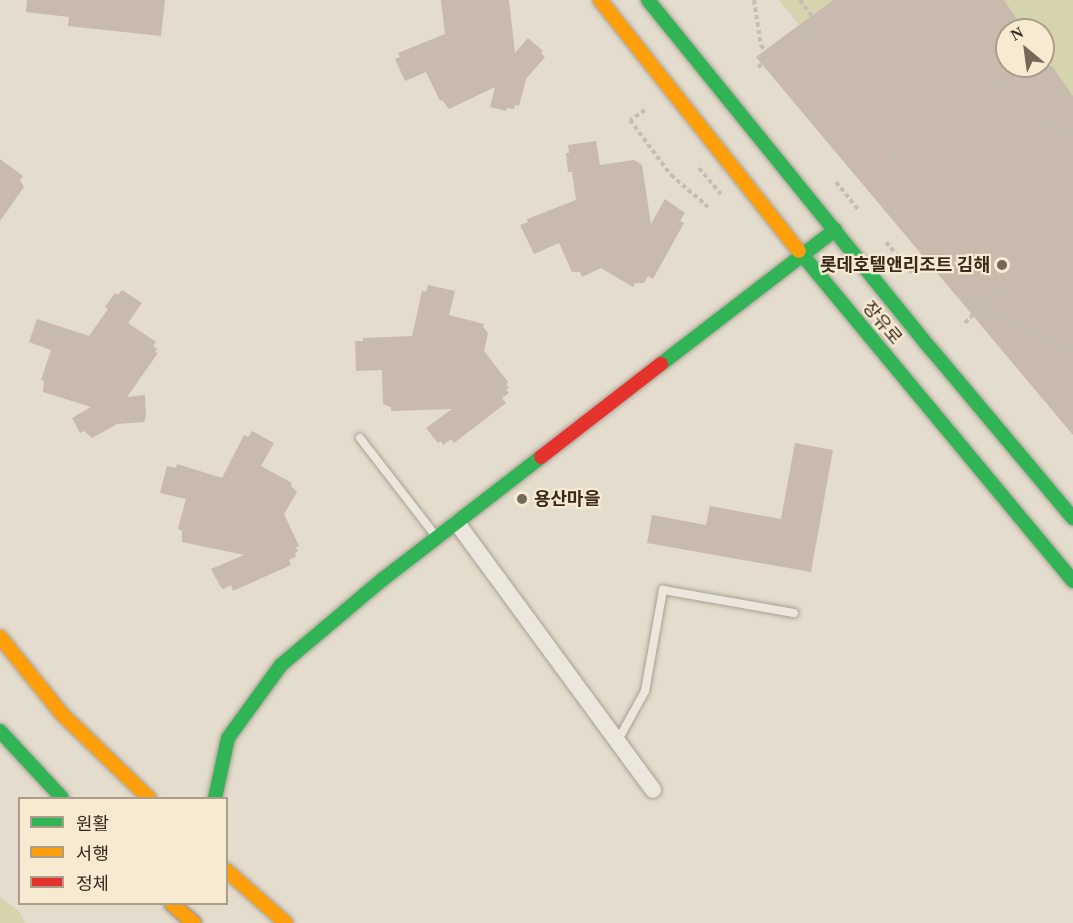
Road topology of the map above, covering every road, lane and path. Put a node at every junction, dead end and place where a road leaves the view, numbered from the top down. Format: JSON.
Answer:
{"nodes":[{"id":1,"x":600,"y":0,"type":"edge"},
{"id":2,"x":648,"y":0,"type":"edge"},
{"id":3,"x":754,"y":0,"type":"edge"},
{"id":4,"x":800,"y":0,"type":"edge"},
{"id":5,"x":818,"y":25,"type":"junction"},
{"id":6,"x":770,"y":59,"type":"junction"},
{"id":7,"x":758,"y":67,"type":"dead end"},
{"id":8,"x":991,"y":89,"type":"dead end"},
{"id":9,"x":645,"y":110,"type":"dead end"},
{"id":10,"x":1073,"y":137,"type":"edge"},
{"id":11,"x":699,"y":168,"type":"dead end"},
{"id":12,"x":836,"y":182,"type":"dead end"},
{"id":13,"x":721,"y":194,"type":"dead end"},
{"id":14,"x":708,"y":207,"type":"dead end"},
{"id":15,"x":858,"y":209,"type":"dead end"},
{"id":16,"x":1073,"y":211,"type":"edge"},
{"id":17,"x":835,"y":230,"type":"junction"},
{"id":18,"x":886,"y":242,"type":"dead end"},
{"id":19,"x":803,"y":256,"type":"junction"},
{"id":20,"x":912,"y":273,"type":"dead end"},
{"id":21,"x":981,"y":308,"type":"junction"},
{"id":22,"x":964,"y":323,"type":"dead end"},
{"id":23,"x":1073,"y":353,"type":"edge"},
{"id":24,"x":360,"y":438,"type":"dead end"},
{"id":25,"x":1073,"y":518,"type":"edge"},
{"id":26,"x":457,"y":523,"type":"junction"},
{"id":27,"x":437,"y":538,"type":"junction"},
{"id":28,"x":1073,"y":581,"type":"edge"},
{"id":29,"x":794,"y":613,"type":"dead end"},
{"id":30,"x":0,"y":637,"type":"edge"},
{"id":31,"x":0,"y":731,"type":"edge"},
{"id":32,"x":617,"y":742,"type":"junction"},
{"id":33,"x":653,"y":790,"type":"dead end"},
{"id":34,"x":61,"y":797,"type":"edge"},
{"id":35,"x":147,"y":797,"type":"edge"},
{"id":36,"x":215,"y":797,"type":"edge"},
{"id":37,"x":228,"y":872,"type":"edge"},
{"id":38,"x":174,"y":905,"type":"edge"},
{"id":39,"x":192,"y":905,"type":"edge"},
{"id":40,"x":187,"y":923,"type":"edge"},
{"id":41,"x":194,"y":923,"type":"edge"},
{"id":42,"x":286,"y":923,"type":"edge"}],
"edges":[{"from":1,"to":19,"type":"main road","name":"장유로"},
{"from":2,"to":17,"type":"main road","name":"장유로"},
{"from":3,"to":6,"type":"path"},
{"from":4,"to":5,"type":"path"},
{"from":5,"to":6,"type":"path"},
{"from":5,"to":21,"type":"path"},
{"from":6,"to":7,"type":"path"},
{"from":8,"to":10,"type":"path"},
{"from":9,"to":14,"type":"path"},
{"from":11,"to":13,"type":"path"},
{"from":12,"to":15,"type":"path"},
{"from":16,"to":21,"type":"path"},
{"from":17,"to":19,"type":"main road"},
{"from":17,"to":25,"type":"main road","name":"장유로"},
{"from":18,"to":20,"type":"path"},
{"from":19,"to":26,"type":"main road"},
{"from":19,"to":28,"type":"main road","name":"장유로"},
{"from":21,"to":22,"type":"path"},
{"from":21,"to":23,"type":"path"},
{"from":24,"to":27,"type":"lane"},
{"from":26,"to":27,"type":"main road"},
{"from":26,"to":32,"type":"street"},
{"from":27,"to":36,"type":"main road"},
{"from":29,"to":32,"type":"lane"},
{"from":30,"to":35,"type":"main road"},
{"from":31,"to":34,"type":"main road"},
{"from":32,"to":33,"type":"street"},
{"from":37,"to":42,"type":"main road"},
{"from":38,"to":41,"type":"main road","bridge":true},
{"from":39,"to":40,"type":"main road"}]}
